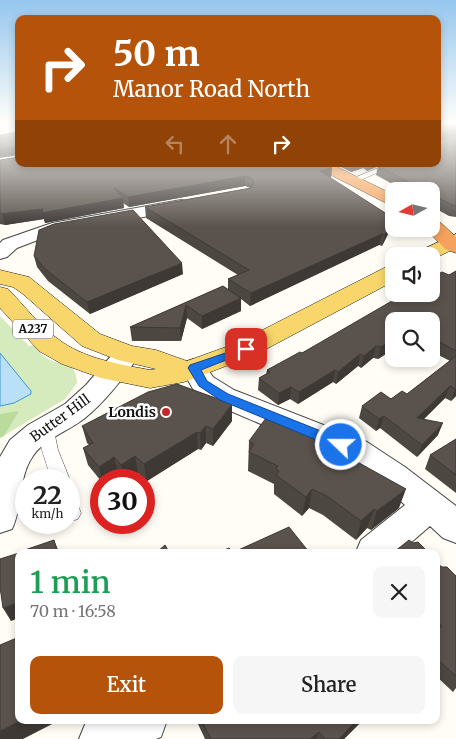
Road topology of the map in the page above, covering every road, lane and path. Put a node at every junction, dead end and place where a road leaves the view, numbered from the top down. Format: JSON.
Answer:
{"nodes":[{"id":1,"x":326,"y":167,"type":"edge"},
{"id":2,"x":386,"y":167,"type":"edge"},
{"id":3,"x":353,"y":180,"type":"junction"},
{"id":4,"x":385,"y":197,"type":"edge"},
{"id":5,"x":196,"y":202,"type":"edge"},
{"id":6,"x":440,"y":219,"type":"edge"},
{"id":7,"x":456,"y":223,"type":"edge"},
{"id":8,"x":440,"y":230,"type":"edge"},
{"id":9,"x":454,"y":243,"type":"edge"},
{"id":10,"x":3,"y":245,"type":"edge"},
{"id":11,"x":440,"y":249,"type":"edge"},
{"id":12,"x":0,"y":277,"type":"edge"},
{"id":13,"x":385,"y":277,"type":"edge"},
{"id":14,"x":0,"y":294,"type":"edge"},
{"id":15,"x":119,"y":363,"type":"junction"},
{"id":16,"x":189,"y":369,"type":"junction"},
{"id":17,"x":47,"y":430,"type":"junction"},
{"id":18,"x":57,"y":469,"type":"edge"},
{"id":19,"x":443,"y":516,"type":"edge"},
{"id":20,"x":0,"y":518,"type":"edge"},
{"id":21,"x":380,"y":549,"type":"edge"},
{"id":22,"x":135,"y":724,"type":"edge"},
{"id":23,"x":103,"y":739,"type":"edge"}],
"edges":[{"from":1,"to":3,"type":"highway"},
{"from":2,"to":3,"type":"lane"},
{"from":3,"to":4,"type":"highway"},
{"from":5,"to":10,"type":"street"},
{"from":6,"to":7,"type":"highway"},
{"from":8,"to":9,"type":"highway"},
{"from":9,"to":11,"type":"main road"},
{"from":12,"to":15,"type":"main road","number":"A237"},
{"from":13,"to":16,"type":"main road","number":"A237"},
{"from":14,"to":15,"type":"main road","number":"A237"},
{"from":15,"to":16,"type":"main road","number":"A237"},
{"from":15,"to":17,"type":"street","name":"Butter Hill"},
{"from":16,"to":19,"type":"street"},
{"from":17,"to":18,"type":"lane"},
{"from":17,"to":20,"type":"street","name":"Butter Hill"},
{"from":19,"to":21,"type":"street"},
{"from":22,"to":23,"type":"street"}]}
